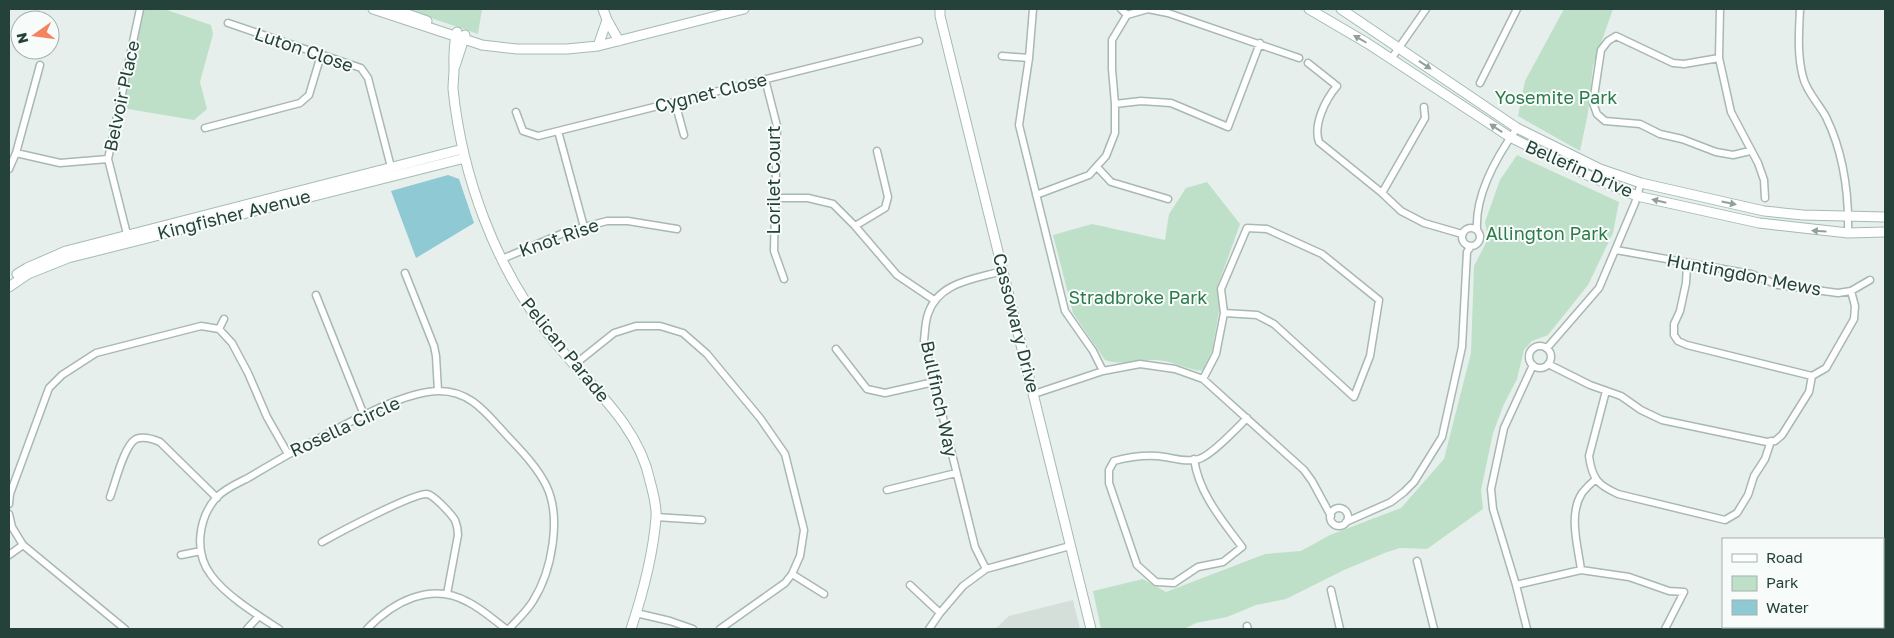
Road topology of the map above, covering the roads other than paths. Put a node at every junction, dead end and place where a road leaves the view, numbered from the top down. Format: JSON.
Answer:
{"nodes":[{"id":1,"x":140,"y":9,"type":"edge"},
{"id":2,"x":373,"y":9,"type":"edge"},
{"id":3,"x":393,"y":9,"type":"edge"},
{"id":4,"x":603,"y":9,"type":"edge"},
{"id":5,"x":744,"y":9,"type":"edge"},
{"id":6,"x":1033,"y":9,"type":"edge"},
{"id":7,"x":1121,"y":9,"type":"edge"},
{"id":8,"x":1309,"y":9,"type":"edge"},
{"id":9,"x":1341,"y":9,"type":"edge"},
{"id":10,"x":1426,"y":9,"type":"edge"},
{"id":11,"x":1518,"y":9,"type":"edge"},
{"id":12,"x":1720,"y":9,"type":"edge"},
{"id":13,"x":1800,"y":9,"type":"edge"},
{"id":14,"x":938,"y":11,"type":"edge"},
{"id":15,"x":1127,"y":15,"type":"junction"},
{"id":16,"x":607,"y":20,"type":"junction"},
{"id":17,"x":228,"y":24,"type":"dead end"},
{"id":18,"x":460,"y":36,"type":"junction"},
{"id":19,"x":619,"y":41,"type":"junction"},
{"id":20,"x":918,"y":41,"type":"dead end"},
{"id":21,"x":1260,"y":43,"type":"junction"},
{"id":22,"x":598,"y":46,"type":"junction"},
{"id":23,"x":1398,"y":47,"type":"junction"},
{"id":24,"x":321,"y":55,"type":"junction"},
{"id":25,"x":1002,"y":56,"type":"dead end"},
{"id":26,"x":1029,"y":58,"type":"junction"},
{"id":27,"x":1299,"y":58,"type":"dead end"},
{"id":28,"x":1719,"y":58,"type":"junction"},
{"id":29,"x":1390,"y":59,"type":"junction"},
{"id":30,"x":1308,"y":63,"type":"dead end"},
{"id":31,"x":40,"y":64,"type":"dead end"},
{"id":32,"x":765,"y":80,"type":"junction"},
{"id":33,"x":1480,"y":83,"type":"dead end"},
{"id":34,"x":675,"y":102,"type":"junction"},
{"id":35,"x":1115,"y":104,"type":"junction"},
{"id":36,"x":1424,"y":107,"type":"dead end"},
{"id":37,"x":516,"y":112,"type":"dead end"},
{"id":38,"x":205,"y":128,"type":"dead end"},
{"id":39,"x":1517,"y":128,"type":"junction"},
{"id":40,"x":558,"y":131,"type":"junction"},
{"id":41,"x":684,"y":136,"type":"dead end"},
{"id":42,"x":1510,"y":137,"type":"junction"},
{"id":43,"x":877,"y":151,"type":"dead end"},
{"id":44,"x":1750,"y":151,"type":"junction"},
{"id":45,"x":16,"y":153,"type":"junction"},
{"id":46,"x":464,"y":154,"type":"junction"},
{"id":47,"x":108,"y":159,"type":"junction"},
{"id":48,"x":1097,"y":166,"type":"junction"},
{"id":49,"x":9,"y":169,"type":"edge"},
{"id":50,"x":392,"y":172,"type":"junction"},
{"id":51,"x":1641,"y":183,"type":"junction"},
{"id":52,"x":1382,"y":192,"type":"junction"},
{"id":53,"x":1036,"y":195,"type":"junction"},
{"id":54,"x":1637,"y":196,"type":"junction"},
{"id":55,"x":775,"y":198,"type":"junction"},
{"id":56,"x":1766,"y":198,"type":"dead end"},
{"id":57,"x":1168,"y":199,"type":"dead end"},
{"id":58,"x":1849,"y":217,"type":"junction"},
{"id":59,"x":1885,"y":217,"type":"edge"},
{"id":60,"x":855,"y":226,"type":"junction"},
{"id":61,"x":584,"y":227,"type":"junction"},
{"id":62,"x":677,"y":229,"type":"dead end"},
{"id":63,"x":1477,"y":229,"type":"junction"},
{"id":64,"x":1885,"y":232,"type":"edge"},
{"id":65,"x":1848,"y":233,"type":"junction"},
{"id":66,"x":1462,"y":234,"type":"junction"},
{"id":67,"x":128,"y":238,"type":"junction"},
{"id":68,"x":1471,"y":246,"type":"junction"},
{"id":69,"x":1616,"y":250,"type":"junction"},
{"id":70,"x":502,"y":259,"type":"junction"},
{"id":71,"x":1686,"y":264,"type":"junction"},
{"id":72,"x":1002,"y":271,"type":"junction"},
{"id":73,"x":404,"y":273,"type":"dead end"},
{"id":74,"x":784,"y":279,"type":"dead end"},
{"id":75,"x":9,"y":280,"type":"edge"},
{"id":76,"x":1870,"y":280,"type":"dead end"},
{"id":77,"x":9,"y":287,"type":"edge"},
{"id":78,"x":1851,"y":291,"type":"junction"},
{"id":79,"x":316,"y":295,"type":"dead end"},
{"id":80,"x":934,"y":300,"type":"junction"},
{"id":81,"x":1224,"y":313,"type":"junction"},
{"id":82,"x":224,"y":319,"type":"dead end"},
{"id":83,"x":219,"y":329,"type":"junction"},
{"id":84,"x":1547,"y":348,"type":"junction"},
{"id":85,"x":836,"y":349,"type":"dead end"},
{"id":86,"x":1548,"y":364,"type":"junction"},
{"id":87,"x":574,"y":365,"type":"junction"},
{"id":88,"x":1533,"y":365,"type":"junction"},
{"id":89,"x":1102,"y":371,"type":"junction"},
{"id":90,"x":1812,"y":376,"type":"junction"},
{"id":91,"x":1203,"y":379,"type":"junction"},
{"id":92,"x":934,"y":382,"type":"junction"},
{"id":93,"x":438,"y":391,"type":"junction"},
{"id":94,"x":1606,"y":391,"type":"junction"},
{"id":95,"x":1034,"y":394,"type":"junction"},
{"id":96,"x":364,"y":415,"type":"junction"},
{"id":97,"x":1246,"y":418,"type":"junction"},
{"id":98,"x":1771,"y":441,"type":"junction"},
{"id":99,"x":288,"y":454,"type":"junction"},
{"id":100,"x":1194,"y":459,"type":"junction"},
{"id":101,"x":956,"y":473,"type":"junction"},
{"id":102,"x":1596,"y":479,"type":"junction"},
{"id":103,"x":888,"y":490,"type":"dead end"},
{"id":104,"x":110,"y":497,"type":"dead end"},
{"id":105,"x":217,"y":498,"type":"junction"},
{"id":106,"x":1323,"y":501,"type":"junction"},
{"id":107,"x":9,"y":504,"type":"edge"},
{"id":108,"x":1335,"y":510,"type":"junction"},
{"id":109,"x":1347,"y":512,"type":"junction"},
{"id":110,"x":9,"y":514,"type":"edge"},
{"id":111,"x":1362,"y":515,"type":"junction"},
{"id":112,"x":656,"y":516,"type":"junction"},
{"id":113,"x":1331,"y":516,"type":"junction"},
{"id":114,"x":702,"y":520,"type":"dead end"},
{"id":115,"x":1346,"y":522,"type":"junction"},
{"id":116,"x":322,"y":542,"type":"dead end"},
{"id":117,"x":23,"y":545,"type":"junction"},
{"id":118,"x":1070,"y":546,"type":"junction"},
{"id":119,"x":201,"y":551,"type":"junction"},
{"id":120,"x":9,"y":555,"type":"edge"},
{"id":121,"x":181,"y":555,"type":"dead end"},
{"id":122,"x":1417,"y":561,"type":"dead end"},
{"id":123,"x":986,"y":569,"type":"junction"},
{"id":124,"x":1581,"y":570,"type":"junction"},
{"id":125,"x":792,"y":574,"type":"junction"},
{"id":126,"x":910,"y":585,"type":"dead end"},
{"id":127,"x":1516,"y":585,"type":"junction"},
{"id":128,"x":1331,"y":590,"type":"dead end"},
{"id":129,"x":447,"y":594,"type":"junction"},
{"id":130,"x":824,"y":594,"type":"dead end"},
{"id":131,"x":940,"y":613,"type":"junction"},
{"id":132,"x":636,"y":614,"type":"junction"},
{"id":133,"x":258,"y":616,"type":"junction"},
{"id":134,"x":125,"y":629,"type":"edge"},
{"id":135,"x":247,"y":629,"type":"edge"},
{"id":136,"x":279,"y":629,"type":"edge"},
{"id":137,"x":367,"y":629,"type":"edge"},
{"id":138,"x":508,"y":629,"type":"edge"},
{"id":139,"x":631,"y":629,"type":"edge"},
{"id":140,"x":693,"y":629,"type":"edge"},
{"id":141,"x":720,"y":629,"type":"edge"},
{"id":142,"x":929,"y":629,"type":"edge"},
{"id":143,"x":1091,"y":629,"type":"edge"},
{"id":144,"x":1340,"y":629,"type":"edge"},
{"id":145,"x":1434,"y":629,"type":"edge"},
{"id":146,"x":1526,"y":629,"type":"edge"},
{"id":147,"x":1665,"y":629,"type":"edge"}],
"edges":[{"from":1,"to":47,"type":"street","name":"Belvoir Place"},
{"from":2,"to":18,"type":"street"},
{"from":3,"to":18,"type":"street"},
{"from":4,"to":16,"type":"street"},
{"from":5,"to":19,"type":"street"},
{"from":6,"to":26,"type":"street"},
{"from":7,"to":15,"type":"street"},
{"from":29,"to":8,"type":"street","name":"Bellefin Drive","one_way":true},
{"from":9,"to":23,"type":"street","name":"Bellefin Drive"},
{"from":10,"to":23,"type":"street"},
{"from":11,"to":33,"type":"street"},
{"from":12,"to":28,"type":"street"},
{"from":13,"to":58,"type":"street"},
{"from":14,"to":72,"type":"street","name":"Cassowary Drive"},
{"from":15,"to":21,"type":"street"},
{"from":15,"to":35,"type":"street"},
{"from":16,"to":19,"type":"street"},
{"from":16,"to":22,"type":"street"},
{"from":17,"to":24,"type":"street","name":"Luton Close"},
{"from":18,"to":22,"type":"street"},
{"from":18,"to":46,"type":"street","name":"Pelican Parade"},
{"from":19,"to":22,"type":"street"},
{"from":20,"to":32,"type":"street","name":"Cygnet Close"},
{"from":21,"to":27,"type":"street"},
{"from":21,"to":35,"type":"street"},
{"from":23,"to":29,"type":"street"},
{"from":23,"to":39,"type":"street","name":"Bellefin Drive","one_way":true},
{"from":24,"to":38,"type":"street"},
{"from":24,"to":50,"type":"street","name":"Luton Close"},
{"from":25,"to":26,"type":"street"},
{"from":26,"to":53,"type":"street"},
{"from":28,"to":44,"type":"street"},
{"from":28,"to":44,"type":"street"},
{"from":42,"to":29,"type":"street","name":"Bellefin Drive","one_way":true},
{"from":30,"to":52,"type":"street"},
{"from":31,"to":45,"type":"street"},
{"from":32,"to":34,"type":"street","name":"Cygnet Close"},
{"from":32,"to":55,"type":"street","name":"Lorilet Court"},
{"from":34,"to":40,"type":"street","name":"Cygnet Close"},
{"from":34,"to":41,"type":"street"},
{"from":35,"to":48,"type":"street"},
{"from":36,"to":52,"type":"street"},
{"from":37,"to":40,"type":"street","name":"Cygnet Close"},
{"from":39,"to":42,"type":"street"},
{"from":39,"to":51,"type":"street","name":"Bellefin Drive"},
{"from":40,"to":61,"type":"street"},
{"from":42,"to":54,"type":"street","name":"Bellefin Drive"},
{"from":42,"to":63,"type":"street"},
{"from":43,"to":60,"type":"street"},
{"from":44,"to":56,"type":"street"},
{"from":45,"to":47,"type":"street"},
{"from":45,"to":49,"type":"street"},
{"from":46,"to":50,"type":"street","name":"Kingfisher Avenue"},
{"from":46,"to":70,"type":"street","name":"Pelican Parade"},
{"from":47,"to":67,"type":"street","name":"Belvoir Place"},
{"from":48,"to":53,"type":"street"},
{"from":48,"to":57,"type":"street"},
{"from":50,"to":67,"type":"street","name":"Kingfisher Avenue"},
{"from":51,"to":54,"type":"street"},
{"from":51,"to":58,"type":"street","name":"Bellefin Drive","one_way":true},
{"from":52,"to":66,"type":"street"},
{"from":53,"to":89,"type":"street"},
{"from":65,"to":54,"type":"street","name":"Bellefin Drive","one_way":true},
{"from":54,"to":69,"type":"street"},
{"from":55,"to":60,"type":"street"},
{"from":55,"to":74,"type":"street","name":"Lorilet Court"},
{"from":58,"to":59,"type":"street","name":"Bellefin Drive"},
{"from":58,"to":65,"type":"street"},
{"from":60,"to":80,"type":"street"},
{"from":61,"to":62,"type":"street","name":"Knot Rise"},
{"from":61,"to":70,"type":"street","name":"Knot Rise"},
{"from":63,"to":66,"type":"street"},
{"from":63,"to":68,"type":"street"},
{"from":64,"to":65,"type":"street","name":"Bellefin Drive"},
{"from":66,"to":68,"type":"street"},
{"from":67,"to":75,"type":"street","name":"Kingfisher Avenue"},
{"from":67,"to":77,"type":"street","name":"Kingfisher Avenue"},
{"from":68,"to":111,"type":"street"},
{"from":69,"to":71,"type":"street","name":"Huntingdon Mews"},
{"from":69,"to":84,"type":"street"},
{"from":70,"to":87,"type":"street","name":"Pelican Parade"},
{"from":71,"to":78,"type":"street","name":"Huntingdon Mews"},
{"from":71,"to":90,"type":"street"},
{"from":72,"to":80,"type":"street"},
{"from":72,"to":95,"type":"street","name":"Cassowary Drive"},
{"from":73,"to":93,"type":"street"},
{"from":76,"to":78,"type":"street","name":"Huntingdon Mews"},
{"from":78,"to":90,"type":"street"},
{"from":79,"to":96,"type":"street"},
{"from":80,"to":92,"type":"street","name":"Bullfinch Way"},
{"from":81,"to":81,"type":"street"},
{"from":81,"to":91,"type":"street"},
{"from":82,"to":83,"type":"street"},
{"from":83,"to":99,"type":"street"},
{"from":83,"to":107,"type":"street"},
{"from":84,"to":86,"type":"street"},
{"from":84,"to":88,"type":"street"},
{"from":85,"to":92,"type":"street"},
{"from":86,"to":88,"type":"street"},
{"from":86,"to":94,"type":"street"},
{"from":87,"to":112,"type":"street","name":"Pelican Parade"},
{"from":87,"to":125,"type":"street"},
{"from":88,"to":127,"type":"street"},
{"from":89,"to":91,"type":"street"},
{"from":89,"to":95,"type":"street"},
{"from":90,"to":98,"type":"street"},
{"from":91,"to":97,"type":"street"},
{"from":92,"to":101,"type":"street","name":"Bullfinch Way"},
{"from":93,"to":96,"type":"street","name":"Rosella Circle"},
{"from":93,"to":138,"type":"street","name":"Rosella Circle"},
{"from":94,"to":98,"type":"street"},
{"from":94,"to":102,"type":"street"},
{"from":95,"to":118,"type":"street","name":"Cassowary Drive"},
{"from":96,"to":99,"type":"street","name":"Rosella Circle"},
{"from":97,"to":100,"type":"street"},
{"from":97,"to":106,"type":"street"},
{"from":98,"to":102,"type":"street"},
{"from":99,"to":105,"type":"street","name":"Rosella Circle"},
{"from":100,"to":100,"type":"street"},
{"from":101,"to":103,"type":"street"},
{"from":101,"to":123,"type":"street","name":"Bullfinch Way"},
{"from":102,"to":124,"type":"street"},
{"from":104,"to":105,"type":"street"},
{"from":105,"to":119,"type":"street","name":"Rosella Circle"},
{"from":106,"to":108,"type":"street"},
{"from":106,"to":113,"type":"street"},
{"from":108,"to":109,"type":"street"},
{"from":108,"to":113,"type":"street"},
{"from":109,"to":111,"type":"street"},
{"from":109,"to":115,"type":"street"},
{"from":110,"to":117,"type":"street"},
{"from":111,"to":115,"type":"street"},
{"from":112,"to":114,"type":"street"},
{"from":112,"to":132,"type":"street","name":"Pelican Parade"},
{"from":113,"to":115,"type":"street"},
{"from":116,"to":129,"type":"street"},
{"from":117,"to":120,"type":"street"},
{"from":117,"to":134,"type":"street"},
{"from":118,"to":123,"type":"street"},
{"from":118,"to":143,"type":"street","name":"Cassowary Drive"},
{"from":119,"to":121,"type":"street"},
{"from":119,"to":133,"type":"street","name":"Rosella Circle"},
{"from":122,"to":145,"type":"street"},
{"from":123,"to":131,"type":"street"},
{"from":124,"to":127,"type":"street"},
{"from":124,"to":147,"type":"street"},
{"from":125,"to":130,"type":"street"},
{"from":125,"to":141,"type":"street"},
{"from":126,"to":131,"type":"street"},
{"from":127,"to":146,"type":"street"},
{"from":128,"to":144,"type":"street"},
{"from":129,"to":137,"type":"street"},
{"from":129,"to":138,"type":"street"},
{"from":131,"to":142,"type":"street"},
{"from":132,"to":139,"type":"street","name":"Pelican Parade"},
{"from":132,"to":140,"type":"street"},
{"from":133,"to":135,"type":"street"},
{"from":133,"to":136,"type":"street","name":"Rosella Circle"}]}
